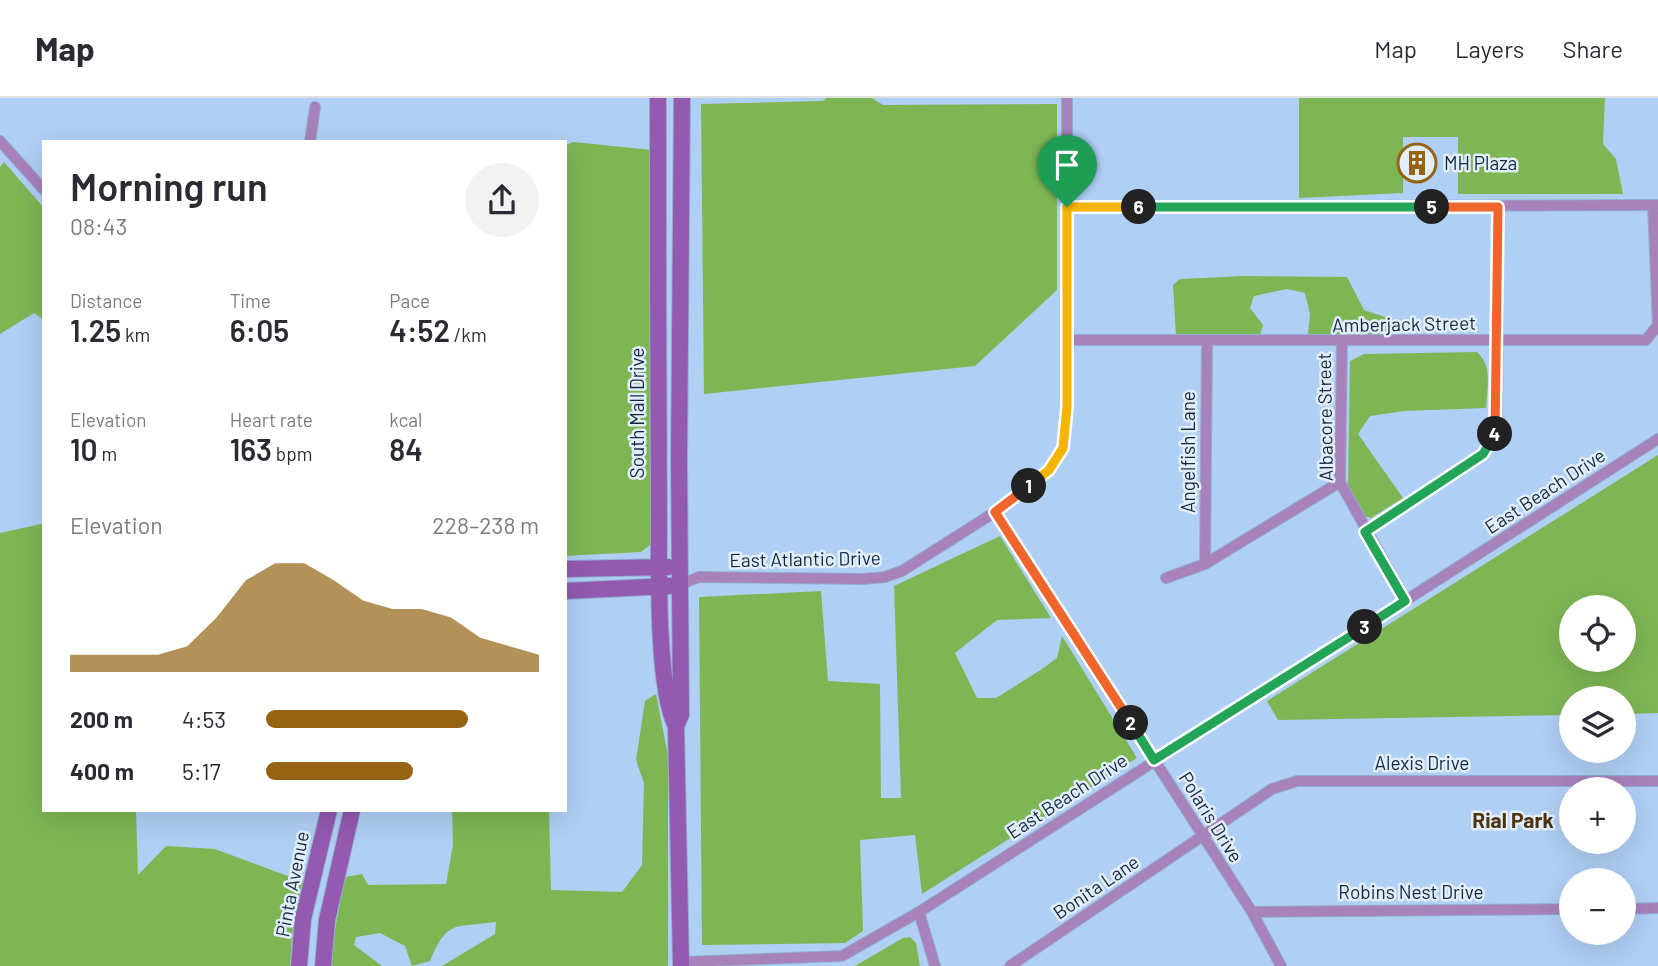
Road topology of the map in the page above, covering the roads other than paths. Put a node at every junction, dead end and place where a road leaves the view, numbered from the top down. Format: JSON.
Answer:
{"nodes":[{"id":1,"x":657,"y":98,"type":"edge"},
{"id":2,"x":682,"y":98,"type":"edge"},
{"id":3,"x":1067,"y":98,"type":"edge"},
{"id":4,"x":315,"y":107,"type":"dead end"},
{"id":5,"x":310,"y":140,"type":"edge"},
{"id":6,"x":0,"y":141,"type":"edge"},
{"id":7,"x":42,"y":188,"type":"edge"},
{"id":8,"x":1656,"y":205,"type":"edge"},
{"id":9,"x":1067,"y":207,"type":"junction"},
{"id":10,"x":1498,"y":207,"type":"junction"},
{"id":11,"x":1067,"y":340,"type":"junction"},
{"id":12,"x":1497,"y":340,"type":"junction"},
{"id":13,"x":1207,"y":341,"type":"junction"},
{"id":14,"x":1342,"y":343,"type":"junction"},
{"id":15,"x":1658,"y":439,"type":"edge"},
{"id":16,"x":659,"y":460,"type":"junction"},
{"id":17,"x":679,"y":460,"type":"junction"},
{"id":18,"x":1340,"y":482,"type":"junction"},
{"id":19,"x":995,"y":512,"type":"junction"},
{"id":20,"x":1365,"y":532,"type":"junction"},
{"id":21,"x":1205,"y":564,"type":"junction"},
{"id":22,"x":659,"y":567,"type":"junction"},
{"id":23,"x":679,"y":567,"type":"junction"},
{"id":24,"x":567,"y":569,"type":"edge"},
{"id":25,"x":699,"y":577,"type":"junction"},
{"id":26,"x":1166,"y":578,"type":"dead end"},
{"id":27,"x":680,"y":585,"type":"junction"},
{"id":28,"x":659,"y":586,"type":"junction"},
{"id":29,"x":567,"y":591,"type":"edge"},
{"id":30,"x":1405,"y":601,"type":"junction"},
{"id":31,"x":676,"y":726,"type":"junction"},
{"id":32,"x":1154,"y":760,"type":"junction"},
{"id":33,"x":1658,"y":781,"type":"edge"},
{"id":34,"x":329,"y":812,"type":"edge"},
{"id":35,"x":352,"y":812,"type":"edge"},
{"id":36,"x":1202,"y":838,"type":"junction"},
{"id":37,"x":1658,"y":908,"type":"edge"},
{"id":38,"x":1559,"y":909,"type":"edge"},
{"id":39,"x":1636,"y":909,"type":"edge"},
{"id":40,"x":919,"y":912,"type":"junction"},
{"id":41,"x":1252,"y":912,"type":"junction"},
{"id":42,"x":681,"y":964,"type":"edge"},
{"id":43,"x":299,"y":966,"type":"edge"},
{"id":44,"x":323,"y":966,"type":"edge"},
{"id":45,"x":935,"y":966,"type":"edge"},
{"id":46,"x":1010,"y":966,"type":"edge"},
{"id":47,"x":1282,"y":966,"type":"edge"}],
"edges":[{"from":1,"to":16,"type":"street","name":"South Mall Drive"},
{"from":2,"to":17,"type":"street","name":"South Mall Drive"},
{"from":3,"to":9,"type":"street","name":"East Atlantic Drive"},
{"from":4,"to":5,"type":"street"},
{"from":6,"to":7,"type":"street"},
{"from":8,"to":10,"type":"street"},
{"from":8,"to":12,"type":"street","name":"Amberjack Street"},
{"from":9,"to":10,"type":"street"},
{"from":9,"to":11,"type":"street","name":"East Atlantic Drive"},
{"from":10,"to":12,"type":"street"},
{"from":11,"to":13,"type":"street","name":"Amberjack Street"},
{"from":11,"to":19,"type":"street","name":"East Atlantic Drive"},
{"from":12,"to":14,"type":"street","name":"Amberjack Street"},
{"from":12,"to":20,"type":"street"},
{"from":13,"to":14,"type":"street","name":"Amberjack Street"},
{"from":13,"to":21,"type":"street","name":"Angelfish Lane"},
{"from":14,"to":18,"type":"street","name":"Albacore Street"},
{"from":15,"to":30,"type":"street","name":"East Beach Drive"},
{"from":16,"to":17,"type":"street"},
{"from":16,"to":22,"type":"street","name":"South Mall Drive"},
{"from":17,"to":23,"type":"street","name":"South Mall Drive"},
{"from":18,"to":20,"type":"street","name":"Albacore Street"},
{"from":18,"to":21,"type":"street"},
{"from":19,"to":25,"type":"street","name":"East Atlantic Drive"},
{"from":19,"to":32,"type":"street","name":"Polaris Drive"},
{"from":20,"to":30,"type":"street","name":"Albacore Street"},
{"from":21,"to":26,"type":"street"},
{"from":22,"to":23,"type":"street"},
{"from":22,"to":24,"type":"street"},
{"from":22,"to":28,"type":"street","name":"South Mall Drive"},
{"from":23,"to":25,"type":"street","name":"East Atlantic Drive"},
{"from":23,"to":27,"type":"street","name":"South Mall Drive"},
{"from":25,"to":27,"type":"street","name":"East Atlantic Drive"},
{"from":27,"to":28,"type":"street"},
{"from":27,"to":31,"type":"street","name":"South Mall Drive"},
{"from":28,"to":29,"type":"street"},
{"from":28,"to":31,"type":"street","name":"South Mall Drive"},
{"from":30,"to":32,"type":"street","name":"East Beach Drive"},
{"from":31,"to":42,"type":"street","name":"South Mall Drive"},
{"from":32,"to":36,"type":"street","name":"Polaris Drive"},
{"from":32,"to":40,"type":"street","name":"East Beach Drive"},
{"from":33,"to":36,"type":"street","name":"Alexis Drive"},
{"from":34,"to":43,"type":"street","name":"Pinta Avenue"},
{"from":35,"to":44,"type":"street"},
{"from":36,"to":41,"type":"street","name":"Polaris Drive"},
{"from":36,"to":46,"type":"street","name":"Bonita Lane"},
{"from":37,"to":39,"type":"street"},
{"from":38,"to":41,"type":"street","name":"Robins Nest Drive"},
{"from":40,"to":42,"type":"street","name":"East Beach Drive"},
{"from":40,"to":45,"type":"street"},
{"from":41,"to":47,"type":"street","name":"Polaris Drive"}]}
